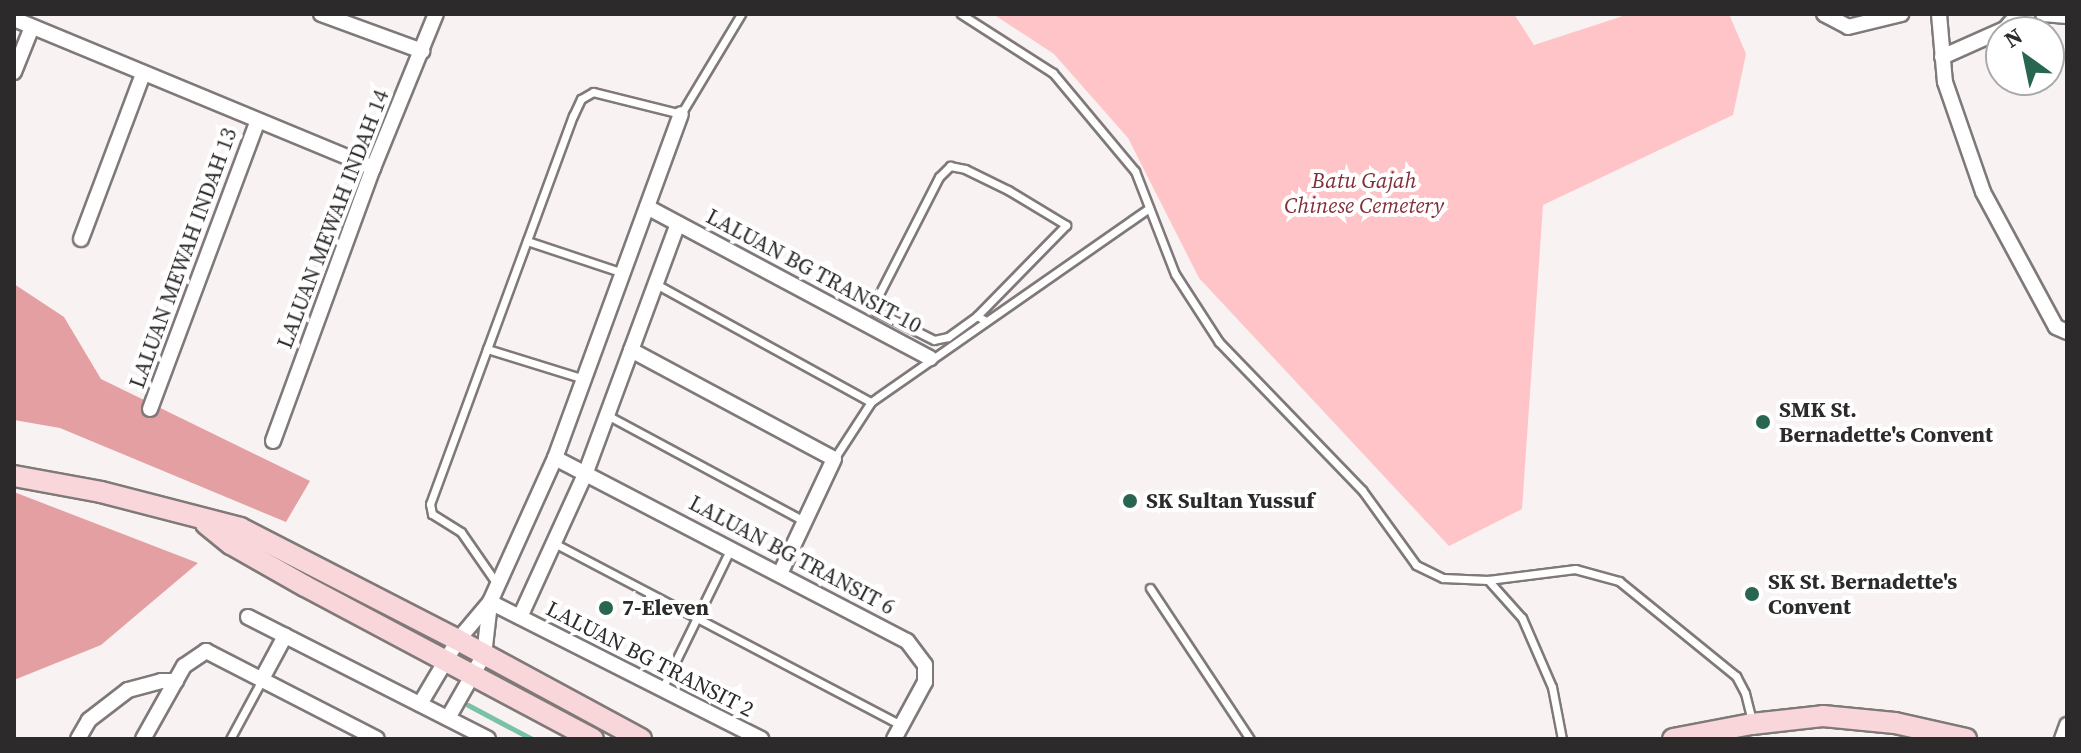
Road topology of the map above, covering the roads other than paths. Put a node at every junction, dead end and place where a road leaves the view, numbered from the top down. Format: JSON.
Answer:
{"nodes":[{"id":1,"x":321,"y":14,"type":"edge"},
{"id":2,"x":436,"y":14,"type":"edge"},
{"id":3,"x":741,"y":14,"type":"edge"},
{"id":4,"x":961,"y":14,"type":"edge"},
{"id":5,"x":1824,"y":14,"type":"edge"},
{"id":6,"x":1901,"y":14,"type":"edge"},
{"id":7,"x":1939,"y":14,"type":"edge"},
{"id":8,"x":2018,"y":14,"type":"edge"},
{"id":9,"x":2043,"y":14,"type":"edge"},
{"id":10,"x":2067,"y":16,"type":"edge"},
{"id":11,"x":14,"y":19,"type":"edge"},
{"id":12,"x":32,"y":27,"type":"junction"},
{"id":13,"x":422,"y":51,"type":"junction"},
{"id":14,"x":1942,"y":57,"type":"junction"},
{"id":15,"x":14,"y":72,"type":"edge"},
{"id":16,"x":143,"y":74,"type":"junction"},
{"id":17,"x":681,"y":114,"type":"junction"},
{"id":18,"x":257,"y":123,"type":"junction"},
{"id":19,"x":373,"y":168,"type":"junction"},
{"id":20,"x":647,"y":207,"type":"junction"},
{"id":21,"x":1149,"y":208,"type":"junction"},
{"id":22,"x":678,"y":223,"type":"junction"},
{"id":23,"x":81,"y":239,"type":"dead end"},
{"id":24,"x":527,"y":241,"type":"junction"},
{"id":25,"x":623,"y":273,"type":"junction"},
{"id":26,"x":656,"y":284,"type":"junction"},
{"id":27,"x":977,"y":316,"type":"junction"},
{"id":28,"x":986,"y":321,"type":"junction"},
{"id":29,"x":2067,"y":332,"type":"edge"},
{"id":30,"x":487,"y":349,"type":"junction"},
{"id":31,"x":631,"y":350,"type":"junction"},
{"id":32,"x":930,"y":358,"type":"junction"},
{"id":33,"x":585,"y":380,"type":"junction"},
{"id":34,"x":871,"y":402,"type":"junction"},
{"id":35,"x":150,"y":409,"type":"dead end"},
{"id":36,"x":607,"y":415,"type":"junction"},
{"id":37,"x":273,"y":441,"type":"dead end"},
{"id":38,"x":555,"y":458,"type":"junction"},
{"id":39,"x":834,"y":459,"type":"junction"},
{"id":40,"x":586,"y":472,"type":"junction"},
{"id":41,"x":14,"y":476,"type":"edge"},
{"id":42,"x":200,"y":519,"type":"junction"},
{"id":43,"x":804,"y":521,"type":"junction"},
{"id":44,"x":554,"y":543,"type":"junction"},
{"id":45,"x":731,"y":548,"type":"junction"},
{"id":46,"x":780,"y":574,"type":"junction"},
{"id":47,"x":1488,"y":580,"type":"junction"},
{"id":48,"x":498,"y":586,"type":"junction"},
{"id":49,"x":1150,"y":588,"type":"dead end"},
{"id":50,"x":490,"y":602,"type":"junction"},
{"id":51,"x":697,"y":616,"type":"junction"},
{"id":52,"x":248,"y":617,"type":"dead end"},
{"id":53,"x":520,"y":617,"type":"junction"},
{"id":54,"x":285,"y":636,"type":"junction"},
{"id":55,"x":458,"y":640,"type":"junction"},
{"id":56,"x":484,"y":655,"type":"junction"},
{"id":57,"x":445,"y":661,"type":"junction"},
{"id":58,"x":263,"y":677,"type":"junction"},
{"id":59,"x":471,"y":677,"type":"junction"},
{"id":60,"x":176,"y":681,"type":"junction"},
{"id":61,"x":662,"y":689,"type":"junction"},
{"id":62,"x":420,"y":704,"type":"junction"},
{"id":63,"x":448,"y":718,"type":"junction"},
{"id":64,"x":1752,"y":724,"type":"junction"},
{"id":65,"x":898,"y":732,"type":"edge"},
{"id":66,"x":78,"y":739,"type":"edge"},
{"id":67,"x":143,"y":739,"type":"edge"},
{"id":68,"x":230,"y":739,"type":"edge"},
{"id":69,"x":377,"y":739,"type":"edge"},
{"id":70,"x":488,"y":739,"type":"edge"},
{"id":71,"x":593,"y":739,"type":"edge"},
{"id":72,"x":641,"y":739,"type":"edge"},
{"id":73,"x":761,"y":739,"type":"edge"},
{"id":74,"x":1250,"y":739,"type":"edge"},
{"id":75,"x":1562,"y":739,"type":"edge"},
{"id":76,"x":1673,"y":739,"type":"edge"},
{"id":77,"x":1966,"y":739,"type":"edge"}],
"edges":[{"from":1,"to":13,"type":"street"},
{"from":2,"to":13,"type":"street","name":"LALUAN MEWAH INDAH 14"},
{"from":3,"to":17,"type":"lane"},
{"from":4,"to":21,"type":"lane"},
{"from":5,"to":6,"type":"street"},
{"from":7,"to":14,"type":"street"},
{"from":8,"to":14,"type":"street"},
{"from":9,"to":10,"type":"street"},
{"from":11,"to":12,"type":"street"},
{"from":12,"to":15,"type":"street"},
{"from":12,"to":16,"type":"street"},
{"from":13,"to":19,"type":"street","name":"LALUAN MEWAH INDAH 14"},
{"from":14,"to":29,"type":"street"},
{"from":16,"to":18,"type":"street"},
{"from":16,"to":23,"type":"street"},
{"from":17,"to":20,"type":"street"},
{"from":17,"to":24,"type":"lane"},
{"from":18,"to":19,"type":"street"},
{"from":18,"to":35,"type":"street","name":"LALUAN MEWAH INDAH 13"},
{"from":19,"to":37,"type":"street","name":"LALUAN MEWAH INDAH 14"},
{"from":20,"to":22,"type":"street","name":"LALUAN BG TRANSIT 10"},
{"from":20,"to":25,"type":"street"},
{"from":21,"to":28,"type":"lane"},
{"from":21,"to":47,"type":"lane"},
{"from":22,"to":26,"type":"street"},
{"from":22,"to":32,"type":"street","name":"LALUAN BG TRANSIT 10"},
{"from":24,"to":25,"type":"lane"},
{"from":24,"to":30,"type":"lane"},
{"from":25,"to":33,"type":"street"},
{"from":26,"to":31,"type":"street"},
{"from":26,"to":34,"type":"lane"},
{"from":27,"to":27,"type":"lane"},
{"from":27,"to":28,"type":"lane"},
{"from":28,"to":32,"type":"lane"},
{"from":30,"to":33,"type":"lane"},
{"from":30,"to":48,"type":"lane"},
{"from":31,"to":36,"type":"street"},
{"from":31,"to":39,"type":"street"},
{"from":32,"to":34,"type":"lane"},
{"from":33,"to":38,"type":"street"},
{"from":34,"to":39,"type":"lane"},
{"from":36,"to":40,"type":"street"},
{"from":36,"to":43,"type":"lane"},
{"from":38,"to":40,"type":"street","name":"LALUAN BG TRANSIT 6"},
{"from":38,"to":48,"type":"street"},
{"from":39,"to":43,"type":"street"},
{"from":40,"to":44,"type":"street"},
{"from":40,"to":45,"type":"street","name":"LALUAN BG TRANSIT 6"},
{"from":41,"to":42,"type":"main road"},
{"from":42,"to":55,"type":"main road"},
{"from":42,"to":57,"type":"main road"},
{"from":43,"to":46,"type":"street"},
{"from":44,"to":51,"type":"lane"},
{"from":44,"to":53,"type":"street"},
{"from":45,"to":46,"type":"street","name":"LALUAN BG TRANSIT 6"},
{"from":45,"to":51,"type":"lane"},
{"from":46,"to":65,"type":"street","name":"LALUAN BG TRANSIT 6"},
{"from":47,"to":64,"type":"lane"},
{"from":47,"to":75,"type":"lane"},
{"from":48,"to":50,"type":"street"},
{"from":49,"to":74,"type":"lane"},
{"from":50,"to":53,"type":"street","name":"LALUAN BG TRANSIT 2"},
{"from":50,"to":55,"type":"street"},
{"from":50,"to":56,"type":"street"},
{"from":51,"to":61,"type":"lane"},
{"from":51,"to":65,"type":"lane"},
{"from":52,"to":54,"type":"street"},
{"from":53,"to":61,"type":"street","name":"LALUAN BG TRANSIT 2"},
{"from":54,"to":58,"type":"street"},
{"from":54,"to":62,"type":"street"},
{"from":55,"to":56,"type":"main road"},
{"from":55,"to":57,"type":"street"},
{"from":56,"to":59,"type":"street"},
{"from":56,"to":72,"type":"main road"},
{"from":57,"to":59,"type":"main road"},
{"from":57,"to":62,"type":"street"},
{"from":58,"to":60,"type":"street"},
{"from":58,"to":68,"type":"lane"},
{"from":58,"to":69,"type":"street"},
{"from":59,"to":63,"type":"street"},
{"from":59,"to":71,"type":"main road"},
{"from":60,"to":66,"type":"street"},
{"from":60,"to":67,"type":"street"},
{"from":61,"to":73,"type":"street","name":"LALUAN BG TRANSIT 2"},
{"from":62,"to":63,"type":"street"},
{"from":63,"to":70,"type":"street"},
{"from":64,"to":76,"type":"main road"},
{"from":64,"to":77,"type":"main road"}]}
